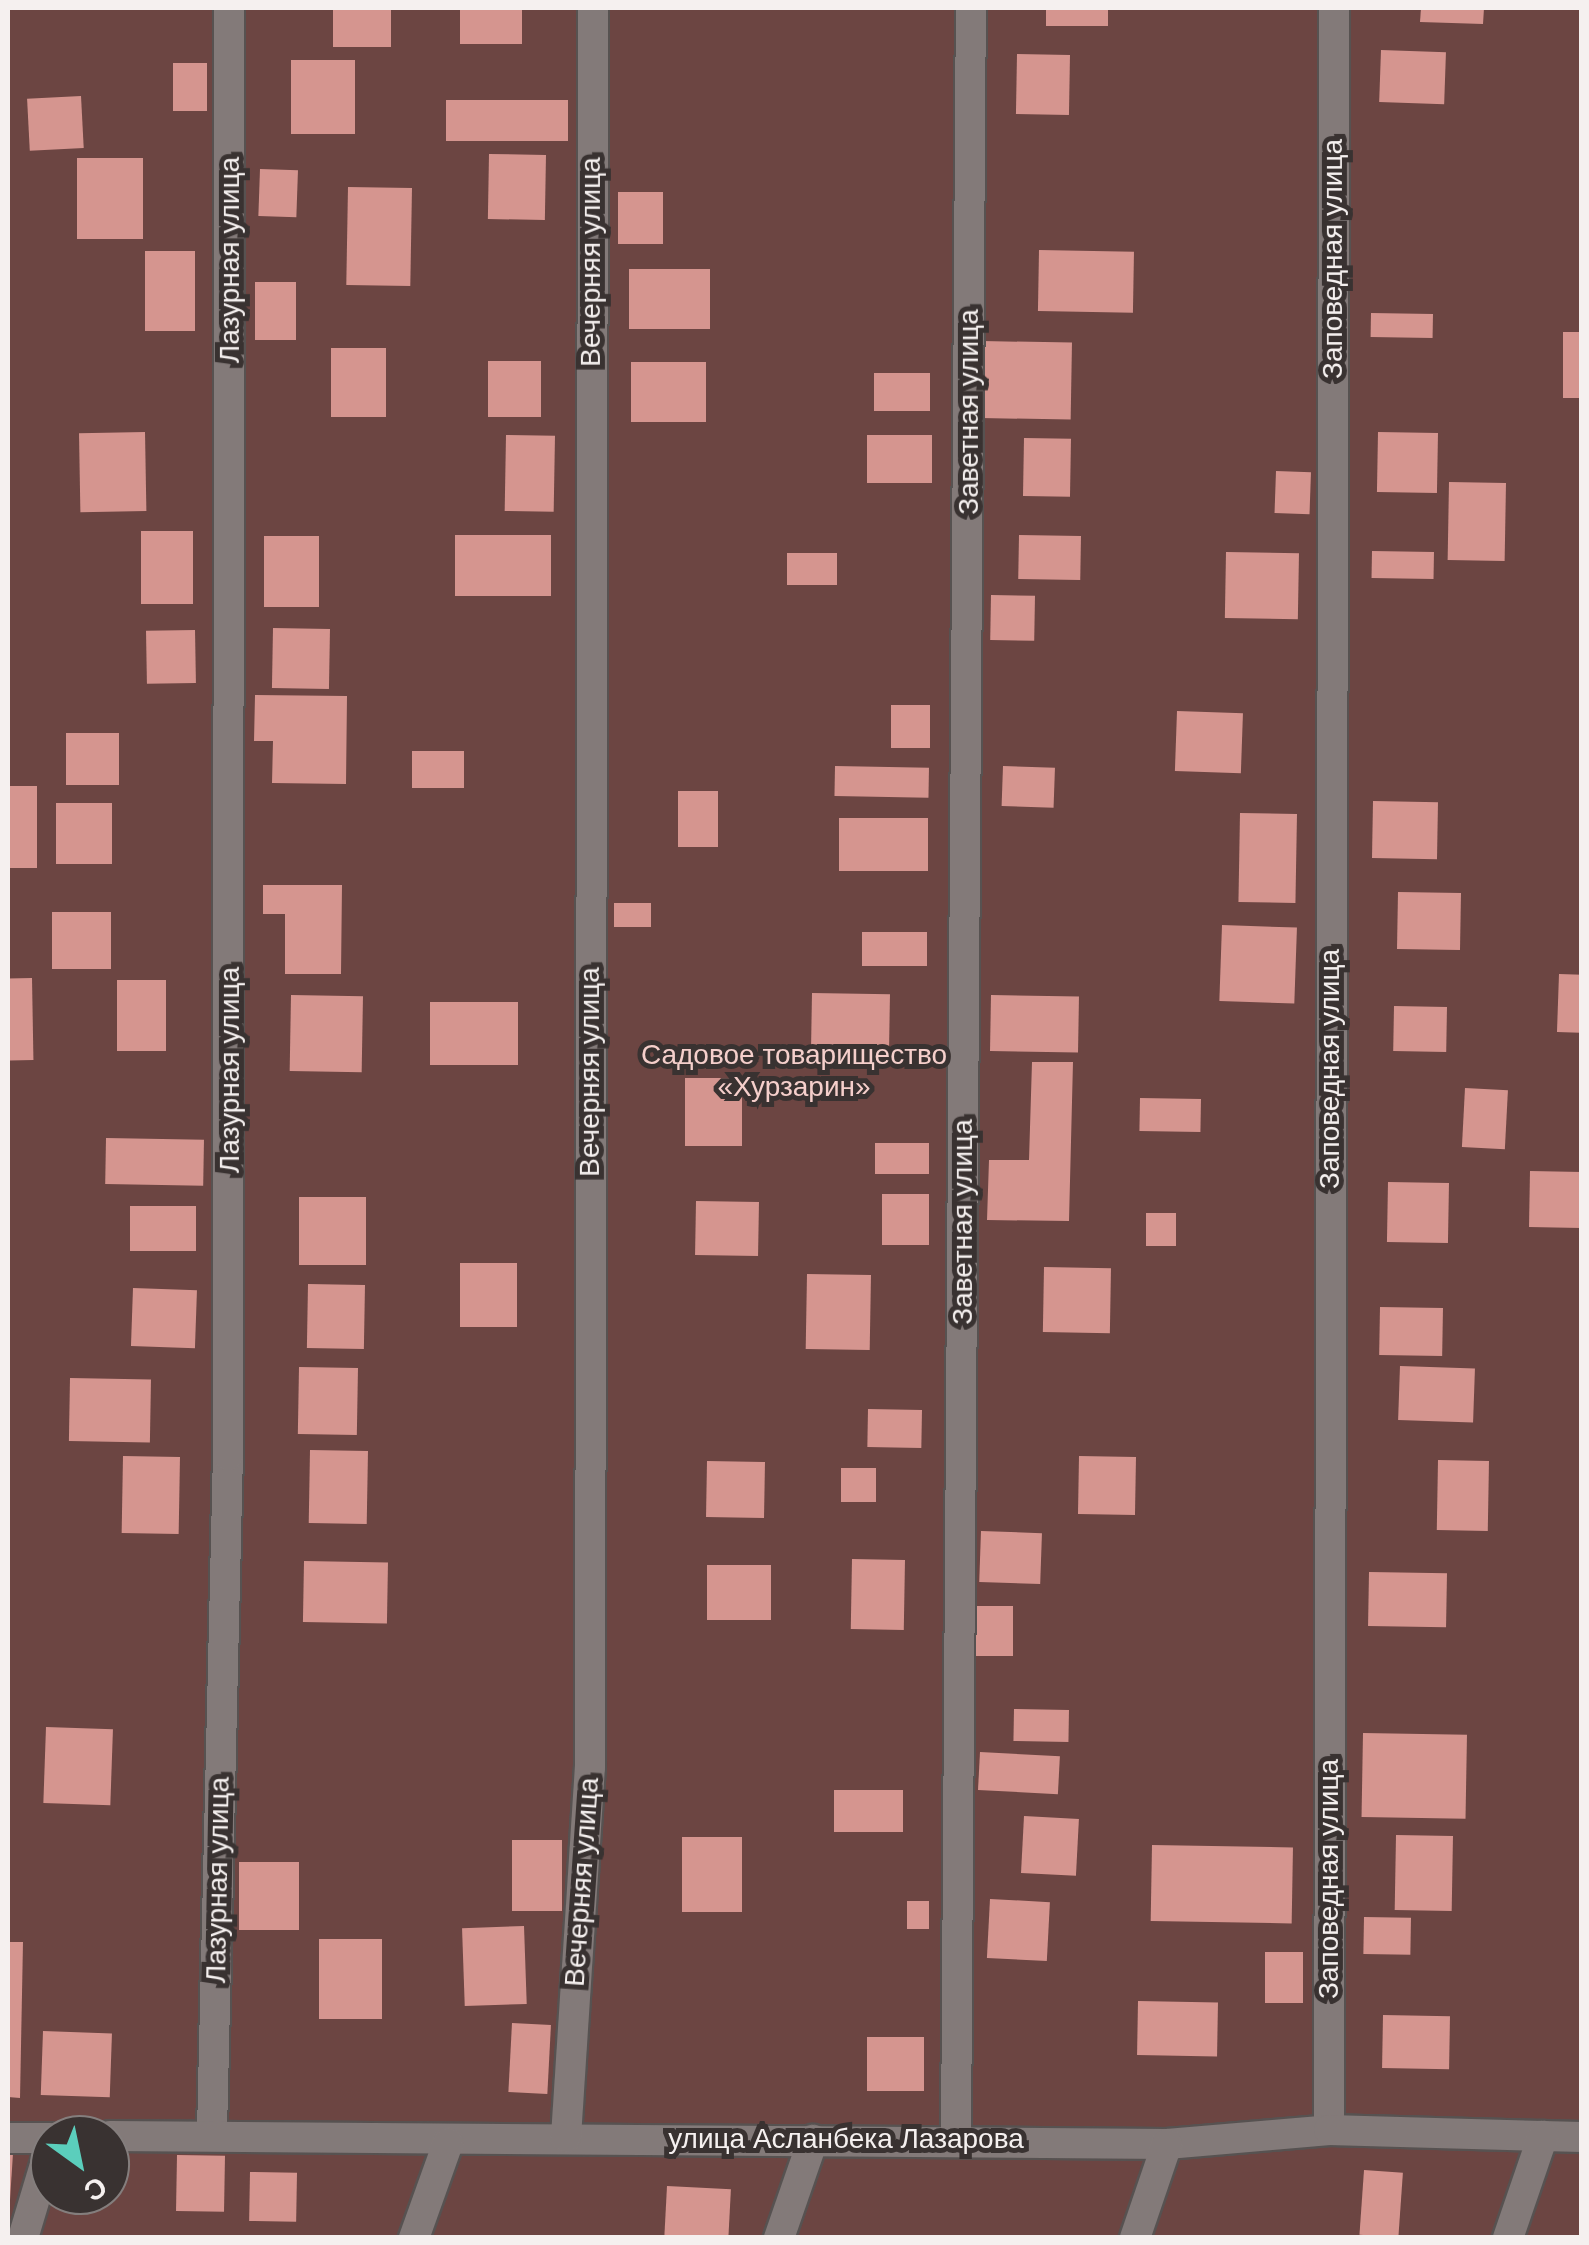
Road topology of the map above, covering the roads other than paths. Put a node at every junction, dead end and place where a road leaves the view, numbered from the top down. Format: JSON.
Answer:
{"nodes":[{"id":1,"x":230,"y":8,"type":"edge"},
{"id":2,"x":594,"y":8,"type":"edge"},
{"id":3,"x":972,"y":8,"type":"edge"},
{"id":4,"x":1334,"y":8,"type":"edge"},
{"id":5,"x":1330,"y":2130,"type":"junction"},
{"id":6,"x":212,"y":2132,"type":"junction"},
{"id":7,"x":130,"y":2135,"type":"edge"},
{"id":8,"x":566,"y":2136,"type":"junction"},
{"id":9,"x":1542,"y":2136,"type":"junction"},
{"id":10,"x":956,"y":2137,"type":"junction"},
{"id":11,"x":1582,"y":2137,"type":"edge"},
{"id":12,"x":813,"y":2140,"type":"junction"},
{"id":13,"x":448,"y":2143,"type":"junction"},
{"id":14,"x":1167,"y":2144,"type":"junction"},
{"id":15,"x":414,"y":2238,"type":"edge"},
{"id":16,"x":779,"y":2238,"type":"edge"},
{"id":17,"x":1135,"y":2238,"type":"edge"},
{"id":18,"x":1508,"y":2238,"type":"edge"}],
"edges":[{"from":1,"to":6,"type":"street","name":"Лазурная улица"},
{"from":2,"to":8,"type":"street","name":"Вечерняя улица"},
{"from":3,"to":10,"type":"street","name":"Заветная улица"},
{"from":4,"to":5,"type":"street","name":"Заповедная улица"},
{"from":5,"to":9,"type":"street","name":"улица Асланбека Лазарова"},
{"from":5,"to":14,"type":"street","name":"улица Асланбека Лазарова"},
{"from":6,"to":7,"type":"street","name":"улица Асланбека Лазарова"},
{"from":6,"to":13,"type":"street","name":"улица Асланбека Лазарова"},
{"from":8,"to":12,"type":"street","name":"улица Асланбека Лазарова"},
{"from":8,"to":13,"type":"street","name":"улица Асланбека Лазарова"},
{"from":9,"to":11,"type":"street","name":"улица Асланбека Лазарова"},
{"from":9,"to":18,"type":"street"},
{"from":10,"to":12,"type":"street","name":"улица Асланбека Лазарова"},
{"from":10,"to":14,"type":"street","name":"улица Асланбека Лазарова"},
{"from":12,"to":16,"type":"street"},
{"from":13,"to":15,"type":"street"},
{"from":14,"to":17,"type":"street"}]}
